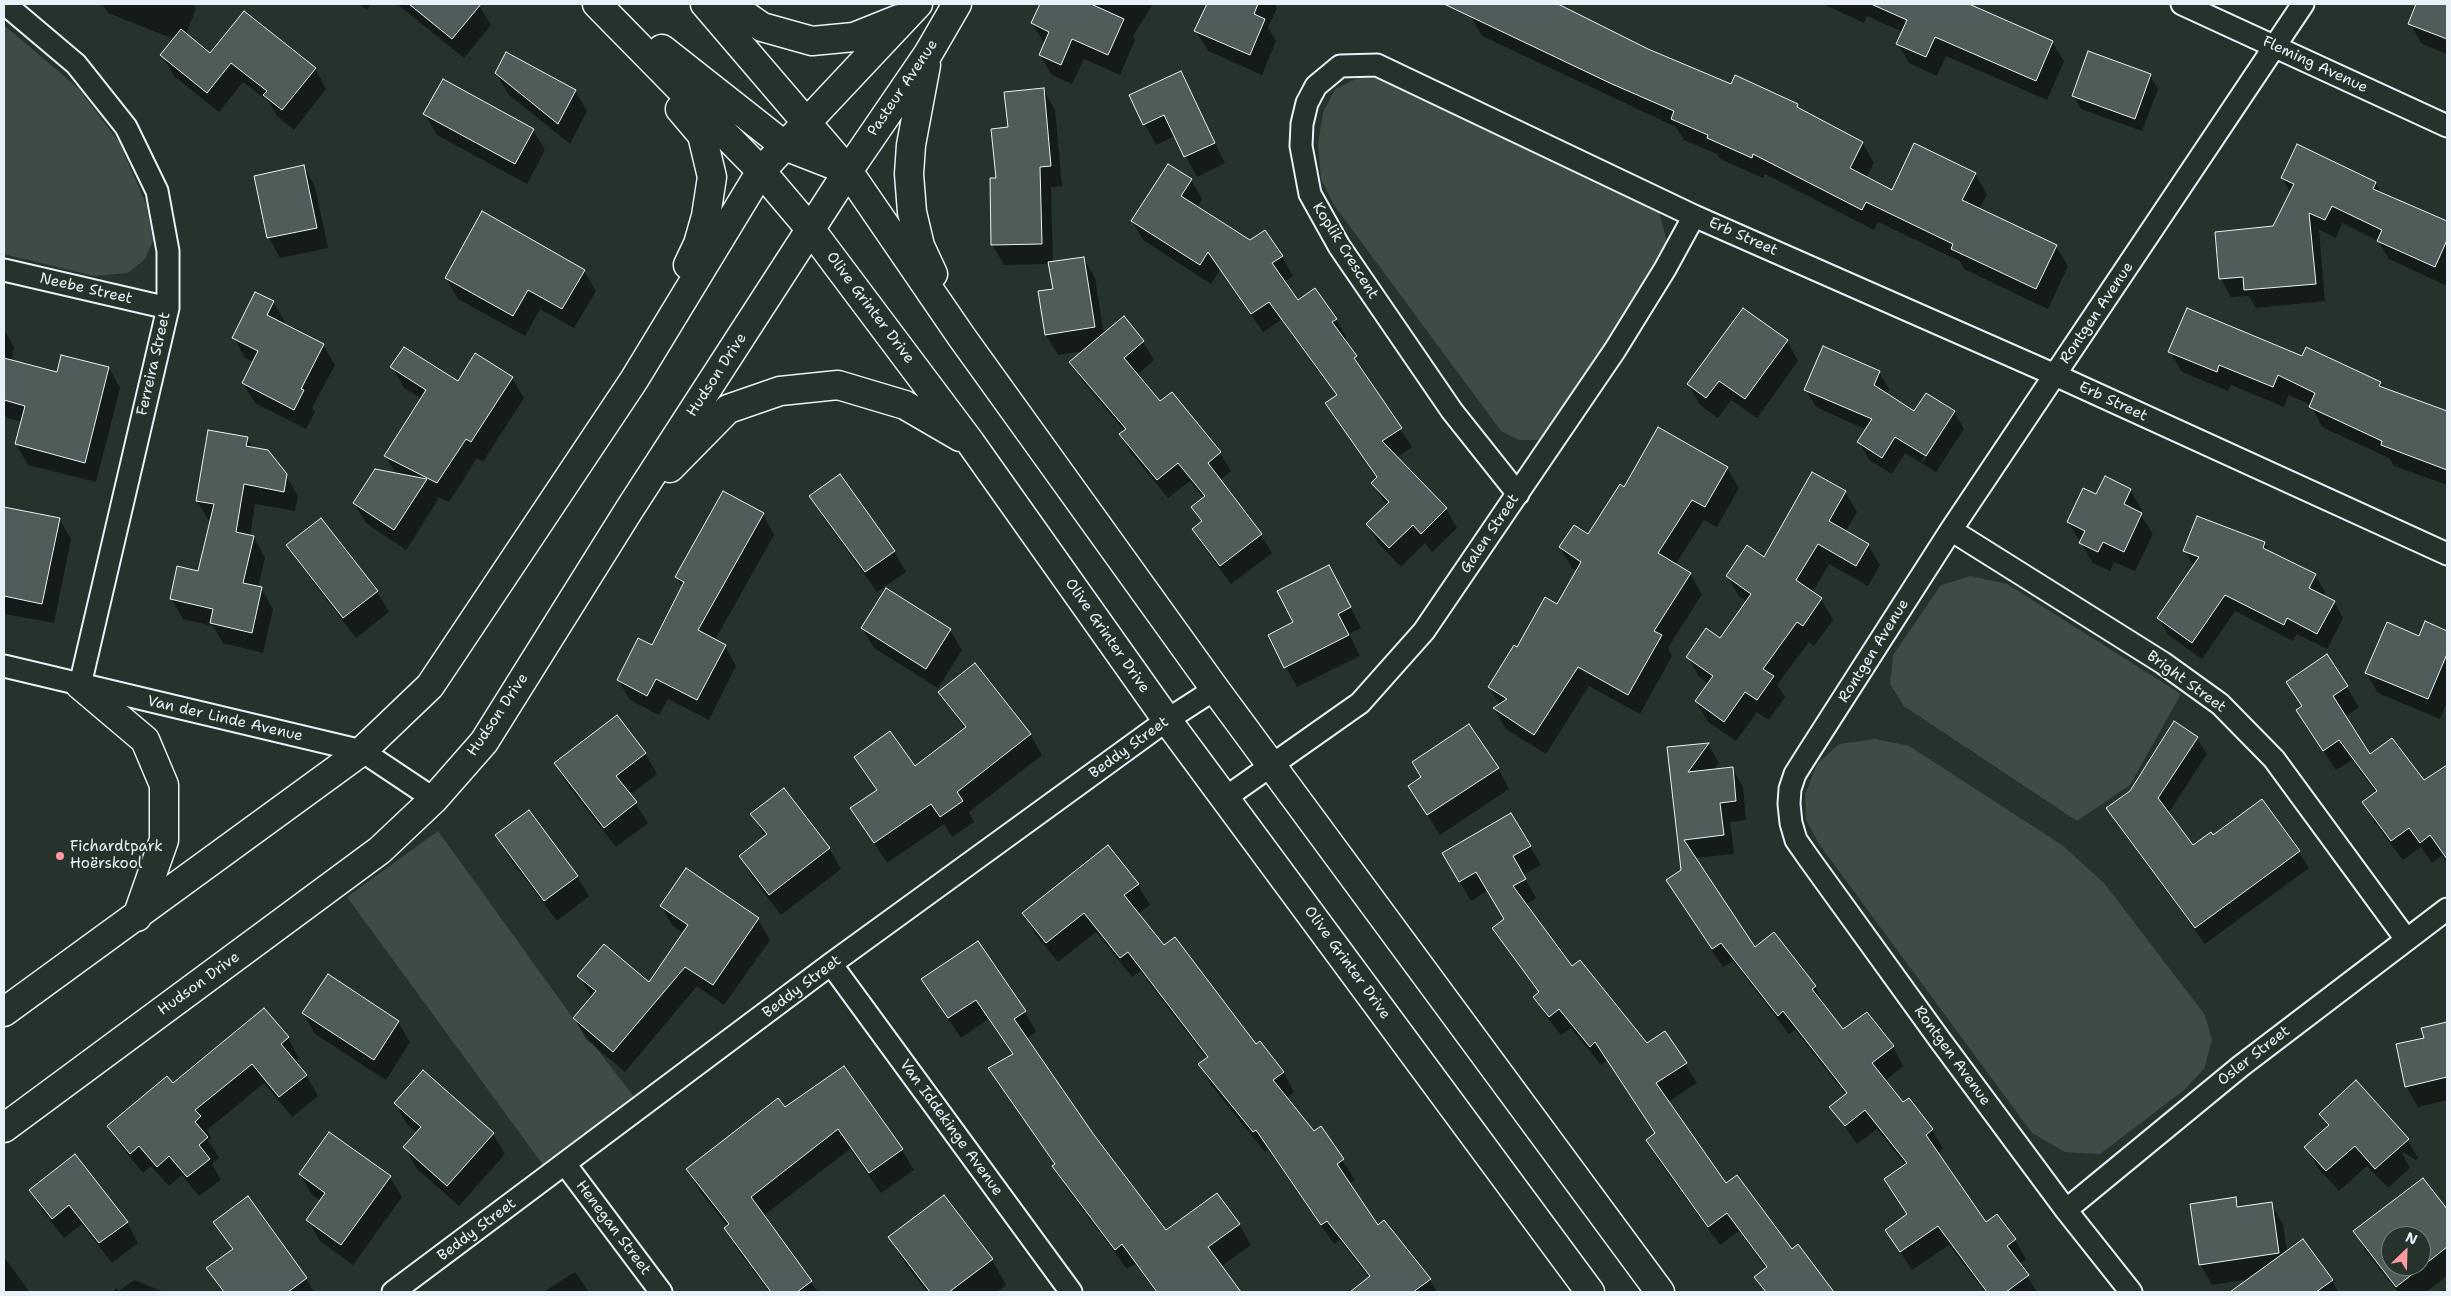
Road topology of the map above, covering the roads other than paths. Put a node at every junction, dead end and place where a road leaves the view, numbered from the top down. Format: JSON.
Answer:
{"nodes":[{"id":1,"x":5,"y":4,"type":"edge"},
{"id":2,"x":593,"y":4,"type":"edge"},
{"id":3,"x":598,"y":4,"type":"edge"},
{"id":4,"x":605,"y":4,"type":"edge"},
{"id":5,"x":705,"y":4,"type":"edge"},
{"id":6,"x":729,"y":4,"type":"edge"},
{"id":7,"x":957,"y":4,"type":"edge"},
{"id":8,"x":2182,"y":4,"type":"edge"},
{"id":9,"x":2303,"y":4,"type":"edge"},
{"id":10,"x":913,"y":9,"type":"edge"},
{"id":11,"x":2275,"y":46,"type":"junction"},
{"id":12,"x":928,"y":54,"type":"junction"},
{"id":13,"x":807,"y":123,"type":"junction"},
{"id":14,"x":2447,"y":126,"type":"edge"},
{"id":15,"x":785,"y":146,"type":"junction"},
{"id":16,"x":761,"y":171,"type":"junction"},
{"id":17,"x":848,"y":171,"type":"junction"},
{"id":18,"x":1694,"y":216,"type":"junction"},
{"id":19,"x":811,"y":230,"type":"junction"},
{"id":20,"x":4,"y":270,"type":"edge"},
{"id":21,"x":168,"y":308,"type":"junction"},
{"id":22,"x":961,"y":336,"type":"junction"},
{"id":23,"x":2055,"y":375,"type":"junction"},
{"id":24,"x":634,"y":380,"type":"junction"},
{"id":25,"x":970,"y":442,"type":"junction"},
{"id":26,"x":1518,"y":494,"type":"junction"},
{"id":27,"x":628,"y":510,"type":"junction"},
{"id":28,"x":1950,"y":530,"type":"junction"},
{"id":29,"x":2447,"y":554,"type":"edge"},
{"id":30,"x":4,"y":666,"type":"edge"},
{"id":31,"x":80,"y":685,"type":"junction"},
{"id":32,"x":1215,"y":689,"type":"junction"},
{"id":33,"x":1167,"y":720,"type":"junction"},
{"id":34,"x":362,"y":751,"type":"junction"},
{"id":35,"x":1272,"y":766,"type":"junction"},
{"id":36,"x":1225,"y":798,"type":"junction"},
{"id":37,"x":434,"y":799,"type":"junction"},
{"id":38,"x":2447,"y":909,"type":"edge"},
{"id":39,"x":137,"y":917,"type":"junction"},
{"id":40,"x":2406,"y":939,"type":"junction"},
{"id":41,"x":831,"y":964,"type":"junction"},
{"id":42,"x":4,"y":1012,"type":"edge"},
{"id":43,"x":4,"y":1128,"type":"edge"},
{"id":44,"x":565,"y":1164,"type":"junction"},
{"id":45,"x":2066,"y":1210,"type":"junction"},
{"id":46,"x":394,"y":1292,"type":"edge"},
{"id":47,"x":661,"y":1292,"type":"edge"},
{"id":48,"x":1072,"y":1292,"type":"edge"},
{"id":49,"x":1590,"y":1292,"type":"edge"},
{"id":50,"x":1660,"y":1292,"type":"edge"},
{"id":51,"x":2131,"y":1292,"type":"edge"}],
"edges":[{"from":1,"to":21,"type":"street","name":"Ferreira Street"},
{"from":2,"to":24,"type":"street"},
{"from":3,"to":16,"type":"street","name":"Olive Grinter Drive"},
{"from":4,"to":15,"type":"street"},
{"from":5,"to":13,"type":"street"},
{"from":6,"to":10,"type":"street"},
{"from":7,"to":12,"type":"street","name":"Pasteur Avenue"},
{"from":8,"to":11,"type":"street","name":"Fleming Avenue"},
{"from":9,"to":11,"type":"street","name":"Rontgen Avenue"},
{"from":10,"to":13,"type":"street"},
{"from":11,"to":14,"type":"street","name":"Fleming Avenue"},
{"from":11,"to":23,"type":"street","name":"Rontgen Avenue"},
{"from":12,"to":17,"type":"street","name":"Pasteur Avenue"},
{"from":12,"to":22,"type":"street"},
{"from":13,"to":15,"type":"street"},
{"from":13,"to":17,"type":"street"},
{"from":15,"to":16,"type":"street"},
{"from":15,"to":17,"type":"street"},
{"from":16,"to":19,"type":"street","name":"Olive Grinter Drive"},
{"from":16,"to":24,"type":"street"},
{"from":17,"to":19,"type":"street","name":"Hudson Drive"},
{"from":17,"to":22,"type":"street"},
{"from":18,"to":23,"type":"street","name":"Erb Street"},
{"from":18,"to":26,"type":"street","name":"Galen Street"},
{"from":18,"to":26,"type":"street","name":"Koplik Crescent"},
{"from":19,"to":25,"type":"street","name":"Olive Grinter Drive"},
{"from":19,"to":27,"type":"street","name":"Hudson Drive"},
{"from":20,"to":21,"type":"street","name":"Neebe Street"},
{"from":21,"to":31,"type":"street","name":"Ferreira Street"},
{"from":22,"to":32,"type":"street"},
{"from":23,"to":28,"type":"street","name":"Rontgen Avenue"},
{"from":23,"to":29,"type":"street","name":"Erb Street"},
{"from":24,"to":34,"type":"street"},
{"from":25,"to":27,"type":"street"},
{"from":25,"to":33,"type":"street","name":"Olive Grinter Drive"},
{"from":26,"to":35,"type":"street","name":"Galen Street"},
{"from":27,"to":37,"type":"street","name":"Hudson Drive"},
{"from":28,"to":40,"type":"street","name":"Bright Street"},
{"from":28,"to":45,"type":"street","name":"Rontgen Avenue"},
{"from":30,"to":31,"type":"street","name":"Van der Linde Avenue"},
{"from":31,"to":34,"type":"street","name":"Van der Linde Avenue"},
{"from":31,"to":39,"type":"street"},
{"from":32,"to":33,"type":"street","name":"Beddy Street"},
{"from":32,"to":35,"type":"street"},
{"from":33,"to":36,"type":"street","name":"Olive Grinter Drive"},
{"from":33,"to":41,"type":"street","name":"Beddy Street"},
{"from":34,"to":37,"type":"street","name":"Van der Linde Avenue"},
{"from":34,"to":39,"type":"street"},
{"from":35,"to":36,"type":"street","name":"Galen Street"},
{"from":35,"to":50,"type":"street"},
{"from":36,"to":49,"type":"street","name":"Olive Grinter Drive"},
{"from":37,"to":43,"type":"street","name":"Hudson Drive"},
{"from":38,"to":40,"type":"street","name":"Osler Street"},
{"from":39,"to":42,"type":"street"},
{"from":40,"to":45,"type":"street","name":"Osler Street"},
{"from":41,"to":44,"type":"street","name":"Beddy Street"},
{"from":41,"to":48,"type":"street","name":"Van Iddekinge Avenue"},
{"from":44,"to":46,"type":"street","name":"Beddy Street"},
{"from":44,"to":47,"type":"street","name":"Henegan Street"},
{"from":45,"to":51,"type":"street","name":"Rontgen Avenue"}]}
